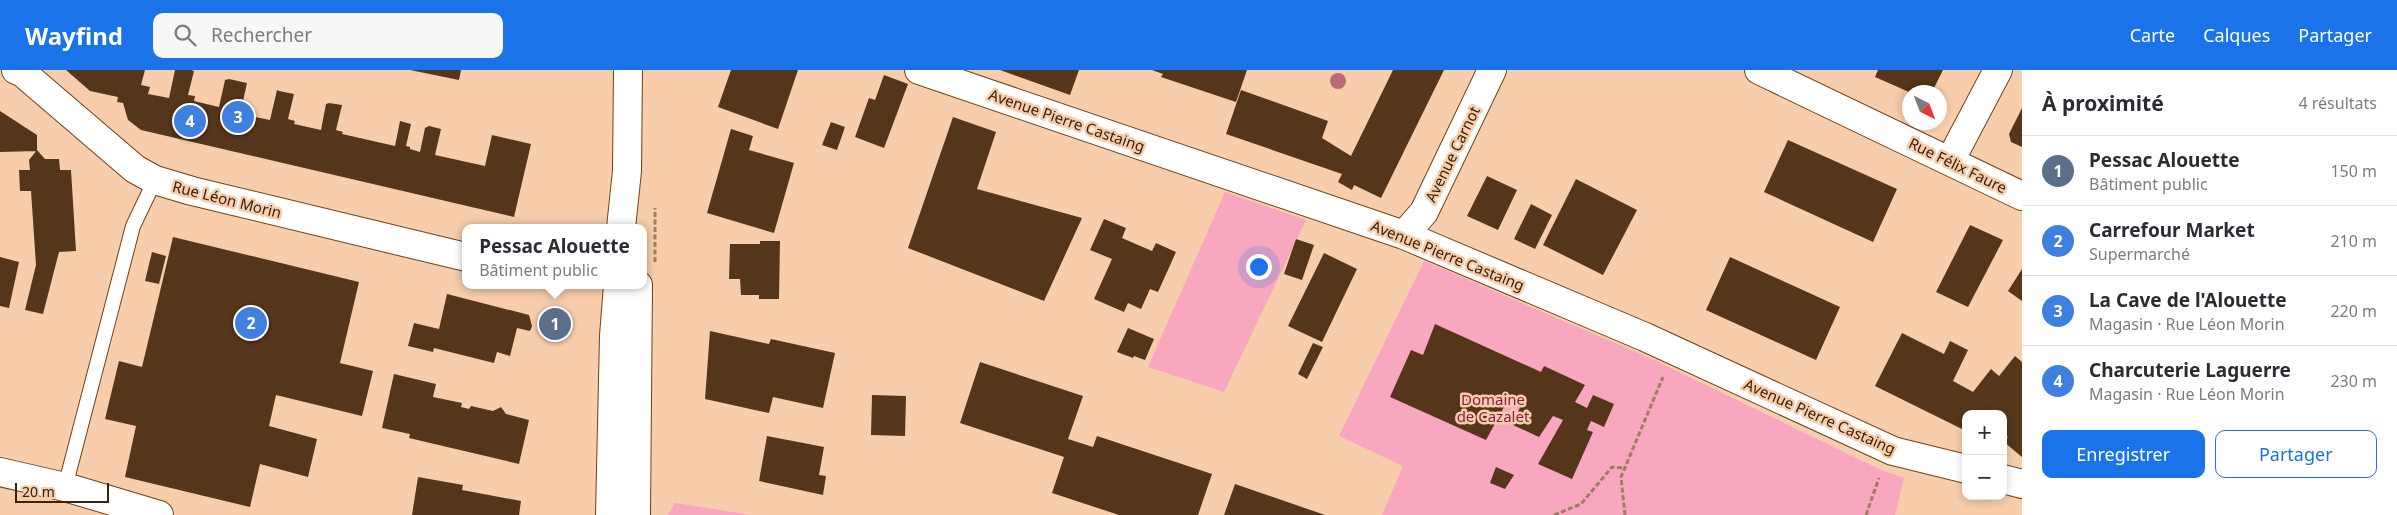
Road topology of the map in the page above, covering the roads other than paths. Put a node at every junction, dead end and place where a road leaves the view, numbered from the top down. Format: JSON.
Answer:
{"nodes":[{"id":1,"x":628,"y":70,"type":"edge"},
{"id":2,"x":919,"y":70,"type":"edge"},
{"id":3,"x":1492,"y":70,"type":"edge"},
{"id":4,"x":1759,"y":70,"type":"edge"},
{"id":5,"x":1998,"y":70,"type":"edge"},
{"id":6,"x":20,"y":71,"type":"edge"},
{"id":7,"x":1950,"y":161,"type":"junction"},
{"id":8,"x":627,"y":171,"type":"junction"},
{"id":9,"x":155,"y":180,"type":"junction"},
{"id":10,"x":2021,"y":195,"type":"edge"},
{"id":11,"x":621,"y":224,"type":"edge"},
{"id":12,"x":632,"y":224,"type":"edge"},
{"id":13,"x":1404,"y":235,"type":"junction"},
{"id":14,"x":462,"y":256,"type":"edge"},
{"id":15,"x":627,"y":289,"type":"edge"},
{"id":16,"x":628,"y":289,"type":"edge"},
{"id":17,"x":1962,"y":468,"type":"edge"},
{"id":18,"x":0,"y":472,"type":"edge"},
{"id":19,"x":2007,"y":480,"type":"edge"},
{"id":20,"x":2022,"y":484,"type":"edge"},
{"id":21,"x":64,"y":487,"type":"junction"},
{"id":22,"x":160,"y":515,"type":"edge"},
{"id":23,"x":610,"y":515,"type":"edge"},
{"id":24,"x":636,"y":515,"type":"edge"}],
"edges":[{"from":1,"to":8,"type":"street"},
{"from":2,"to":13,"type":"street","name":"Avenue Pierre Castaing"},
{"from":3,"to":13,"type":"street","name":"Avenue Carnot"},
{"from":4,"to":7,"type":"street","name":"Rue Félix Faure"},
{"from":5,"to":7,"type":"street"},
{"from":6,"to":9,"type":"street","name":"Rue Léon Morin"},
{"from":7,"to":10,"type":"street","name":"Rue Félix Faure"},
{"from":8,"to":11,"type":"street"},
{"from":8,"to":12,"type":"street"},
{"from":9,"to":14,"type":"street","name":"Rue Léon Morin"},
{"from":9,"to":21,"type":"lane"},
{"from":13,"to":17,"type":"street","name":"Avenue Pierre Castaing"},
{"from":15,"to":23,"type":"street"},
{"from":16,"to":24,"type":"street"},
{"from":18,"to":21,"type":"street"},
{"from":19,"to":20,"type":"street"},
{"from":21,"to":22,"type":"street"}]}
